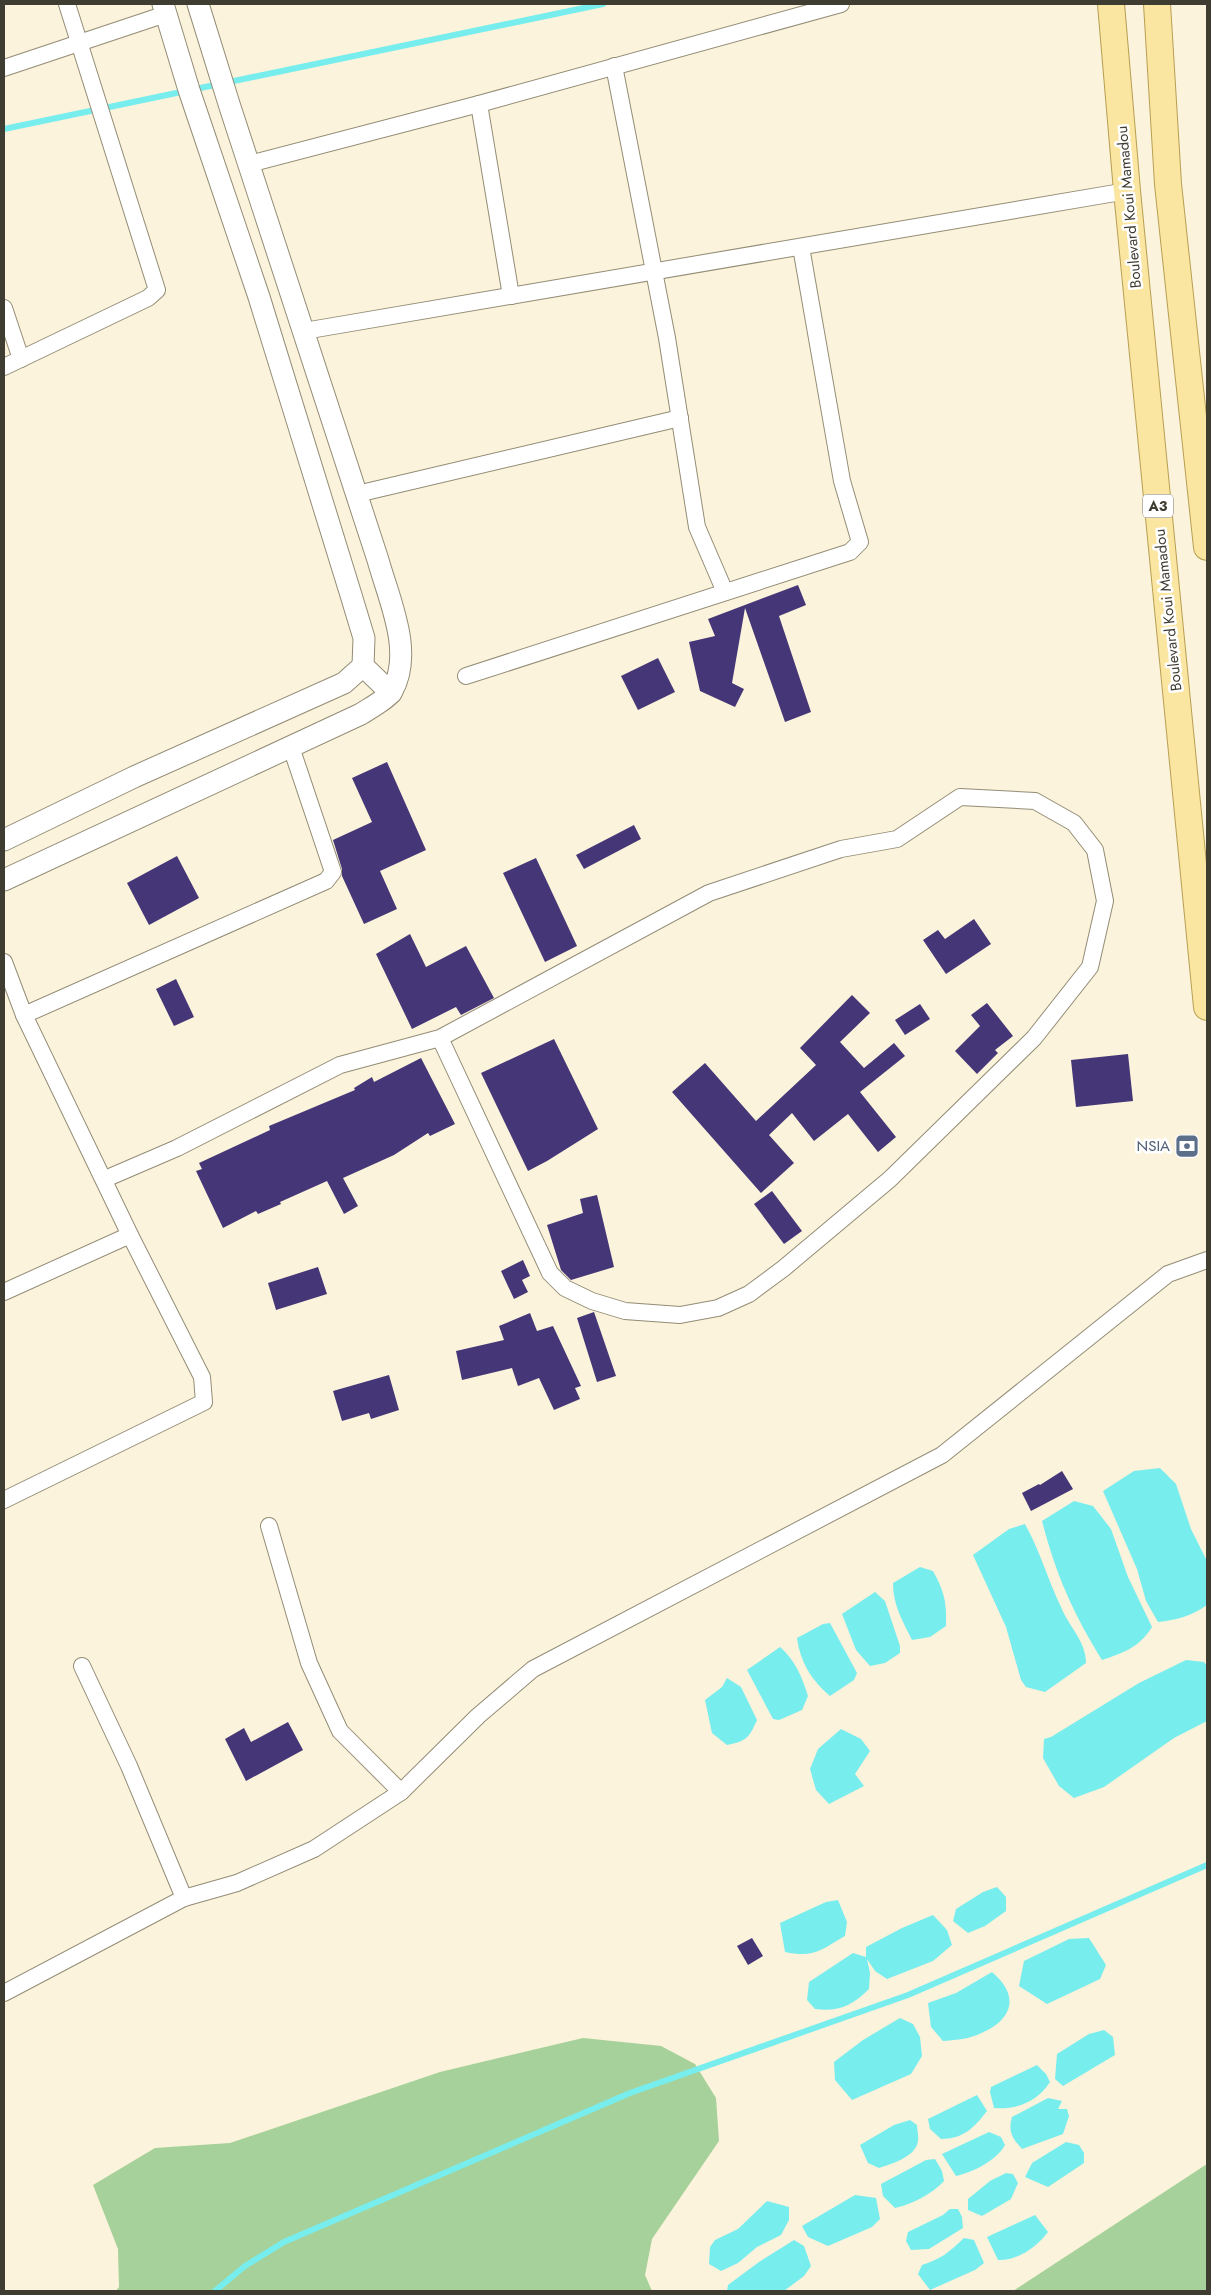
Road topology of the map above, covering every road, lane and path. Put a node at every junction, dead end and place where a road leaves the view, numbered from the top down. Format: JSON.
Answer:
{"nodes":[{"id":1,"x":68,"y":4,"type":"edge"},
{"id":2,"x":198,"y":4,"type":"edge"},
{"id":3,"x":842,"y":4,"type":"edge"},
{"id":4,"x":1111,"y":4,"type":"edge"},
{"id":5,"x":1156,"y":4,"type":"edge"},
{"id":6,"x":165,"y":9,"type":"edge"},
{"id":7,"x":79,"y":43,"type":"junction"},
{"id":8,"x":614,"y":66,"type":"junction"},
{"id":9,"x":4,"y":68,"type":"edge"},
{"id":10,"x":479,"y":104,"type":"junction"},
{"id":11,"x":249,"y":164,"type":"junction"},
{"id":12,"x":1127,"y":191,"type":"junction"},
{"id":13,"x":801,"y":247,"type":"junction"},
{"id":14,"x":655,"y":272,"type":"junction"},
{"id":15,"x":511,"y":296,"type":"junction"},
{"id":16,"x":4,"y":308,"type":"edge"},
{"id":17,"x":304,"y":331,"type":"junction"},
{"id":18,"x":20,"y":359,"type":"junction"},
{"id":19,"x":4,"y":367,"type":"edge"},
{"id":20,"x":680,"y":418,"type":"junction"},
{"id":21,"x":357,"y":494,"type":"junction"},
{"id":22,"x":1207,"y":547,"type":"edge"},
{"id":23,"x":725,"y":592,"type":"junction"},
{"id":24,"x":363,"y":666,"type":"junction"},
{"id":25,"x":466,"y":676,"type":"dead end"},
{"id":26,"x":391,"y":693,"type":"junction"},
{"id":27,"x":291,"y":747,"type":"junction"},
{"id":28,"x":4,"y":840,"type":"edge"},
{"id":29,"x":4,"y":880,"type":"edge"},
{"id":30,"x":4,"y":962,"type":"edge"},
{"id":31,"x":1207,"y":1007,"type":"edge"},
{"id":32,"x":24,"y":1016,"type":"junction"},
{"id":33,"x":440,"y":1038,"type":"junction"},
{"id":34,"x":104,"y":1179,"type":"junction"},
{"id":35,"x":130,"y":1235,"type":"junction"},
{"id":36,"x":1207,"y":1260,"type":"edge"},
{"id":37,"x":4,"y":1292,"type":"edge"},
{"id":38,"x":4,"y":1500,"type":"edge"},
{"id":39,"x":269,"y":1526,"type":"dead end"},
{"id":40,"x":82,"y":1666,"type":"dead end"},
{"id":41,"x":401,"y":1792,"type":"junction"},
{"id":42,"x":184,"y":1898,"type":"junction"},
{"id":43,"x":4,"y":1993,"type":"edge"}],
"edges":[{"from":1,"to":7,"type":"street"},
{"from":2,"to":11,"type":"street"},
{"from":3,"to":8,"type":"street"},
{"from":4,"to":12,"type":"main road","name":"Boulevard Koui Mamadou","number":"A3"},
{"from":5,"to":22,"type":"main road"},
{"from":6,"to":7,"type":"street"},
{"from":6,"to":24,"type":"street"},
{"from":7,"to":9,"type":"street"},
{"from":7,"to":18,"type":"street"},
{"from":8,"to":10,"type":"street"},
{"from":8,"to":14,"type":"street"},
{"from":10,"to":11,"type":"street"},
{"from":10,"to":15,"type":"street"},
{"from":11,"to":17,"type":"street"},
{"from":12,"to":13,"type":"street"},
{"from":12,"to":31,"type":"main road","name":"Boulevard Koui Mamadou","number":"A3"},
{"from":13,"to":14,"type":"street"},
{"from":13,"to":23,"type":"street"},
{"from":14,"to":15,"type":"street"},
{"from":14,"to":20,"type":"street"},
{"from":15,"to":17,"type":"street"},
{"from":16,"to":18,"type":"street"},
{"from":17,"to":21,"type":"street"},
{"from":18,"to":19,"type":"street"},
{"from":20,"to":21,"type":"street"},
{"from":20,"to":23,"type":"street"},
{"from":21,"to":26,"type":"street"},
{"from":23,"to":25,"type":"street"},
{"from":24,"to":26,"type":"street"},
{"from":24,"to":28,"type":"street"},
{"from":26,"to":27,"type":"street"},
{"from":27,"to":29,"type":"street"},
{"from":27,"to":32,"type":"street"},
{"from":30,"to":32,"type":"street"},
{"from":32,"to":34,"type":"street"},
{"from":33,"to":33,"type":"street"},
{"from":33,"to":34,"type":"street"},
{"from":34,"to":35,"type":"street"},
{"from":35,"to":37,"type":"street"},
{"from":35,"to":38,"type":"street"},
{"from":36,"to":41,"type":"street"},
{"from":39,"to":41,"type":"street"},
{"from":40,"to":42,"type":"street"},
{"from":41,"to":42,"type":"street"},
{"from":42,"to":43,"type":"street"}]}
